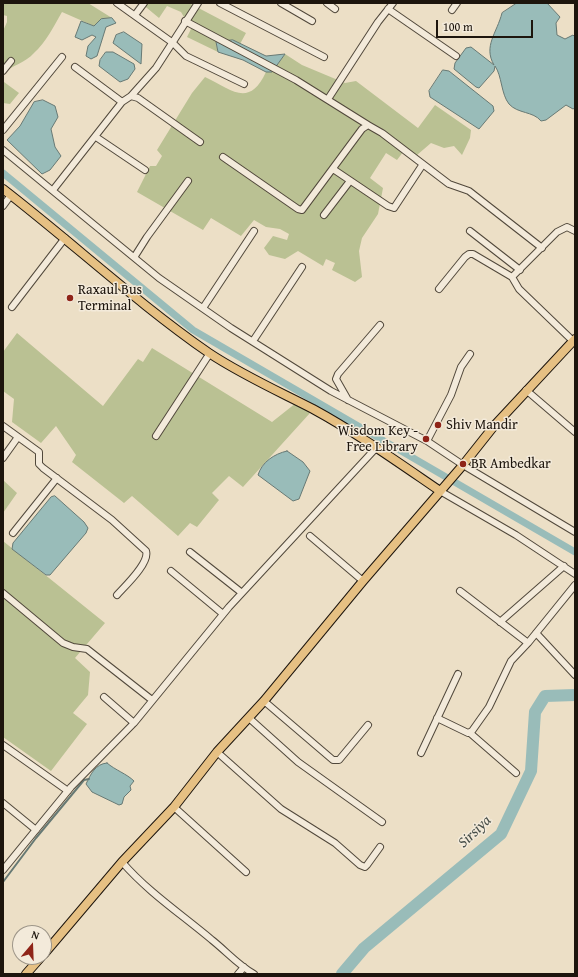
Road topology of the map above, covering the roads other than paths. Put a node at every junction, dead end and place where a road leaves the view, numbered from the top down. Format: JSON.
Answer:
{"nodes":[{"id":1,"x":117,"y":3,"type":"edge"},
{"id":2,"x":144,"y":3,"type":"edge"},
{"id":3,"x":198,"y":3,"type":"edge"},
{"id":4,"x":220,"y":3,"type":"edge"},
{"id":5,"x":281,"y":3,"type":"edge"},
{"id":6,"x":327,"y":3,"type":"edge"},
{"id":7,"x":394,"y":3,"type":"edge"},
{"id":8,"x":457,"y":3,"type":"edge"},
{"id":9,"x":335,"y":9,"type":"dead end"},
{"id":10,"x":388,"y":9,"type":"junction"},
{"id":11,"x":452,"y":10,"type":"dead end"},
{"id":12,"x":135,"y":15,"type":"junction"},
{"id":13,"x":185,"y":21,"type":"junction"},
{"id":14,"x":312,"y":21,"type":"dead end"},
{"id":15,"x":173,"y":43,"type":"junction"},
{"id":16,"x":456,"y":56,"type":"dead end"},
{"id":17,"x":324,"y":57,"type":"dead end"},
{"id":18,"x":62,"y":58,"type":"dead end"},
{"id":19,"x":10,"y":61,"type":"dead end"},
{"id":20,"x":75,"y":67,"type":"dead end"},
{"id":21,"x":3,"y":71,"type":"edge"},
{"id":22,"x":244,"y":84,"type":"dead end"},
{"id":23,"x":131,"y":96,"type":"junction"},
{"id":24,"x":328,"y":99,"type":"junction"},
{"id":25,"x":122,"y":102,"type":"junction"},
{"id":26,"x":368,"y":125,"type":"junction"},
{"id":27,"x":3,"y":130,"type":"edge"},
{"id":28,"x":96,"y":137,"type":"junction"},
{"id":29,"x":200,"y":142,"type":"dead end"},
{"id":30,"x":3,"y":150,"type":"edge"},
{"id":31,"x":223,"y":157,"type":"dead end"},
{"id":32,"x":423,"y":164,"type":"junction"},
{"id":33,"x":333,"y":169,"type":"junction"},
{"id":34,"x":145,"y":170,"type":"dead end"},
{"id":35,"x":350,"y":181,"type":"junction"},
{"id":36,"x":188,"y":182,"type":"dead end"},
{"id":37,"x":3,"y":189,"type":"edge"},
{"id":38,"x":53,"y":190,"type":"junction"},
{"id":39,"x":11,"y":195,"type":"junction"},
{"id":40,"x":3,"y":206,"type":"edge"},
{"id":41,"x":324,"y":216,"type":"dead end"},
{"id":42,"x":470,"y":231,"type":"dead end"},
{"id":43,"x":575,"y":231,"type":"edge"},
{"id":44,"x":254,"y":232,"type":"dead end"},
{"id":45,"x":65,"y":238,"type":"junction"},
{"id":46,"x":542,"y":248,"type":"junction"},
{"id":47,"x":135,"y":256,"type":"junction"},
{"id":48,"x":302,"y":267,"type":"dead end"},
{"id":49,"x":520,"y":270,"type":"junction"},
{"id":50,"x":512,"y":277,"type":"junction"},
{"id":51,"x":439,"y":289,"type":"dead end"},
{"id":52,"x":12,"y":307,"type":"dead end"},
{"id":53,"x":203,"y":308,"type":"junction"},
{"id":54,"x":380,"y":325,"type":"dead end"},
{"id":55,"x":574,"y":340,"type":"edge"},
{"id":56,"x":253,"y":342,"type":"junction"},
{"id":57,"x":210,"y":353,"type":"junction"},
{"id":58,"x":470,"y":354,"type":"dead end"},
{"id":59,"x":526,"y":390,"type":"junction"},
{"id":60,"x":348,"y":400,"type":"junction"},
{"id":61,"x":3,"y":426,"type":"edge"},
{"id":62,"x":575,"y":432,"type":"edge"},
{"id":63,"x":156,"y":436,"type":"dead end"},
{"id":64,"x":18,"y":437,"type":"junction"},
{"id":65,"x":427,"y":441,"type":"junction"},
{"id":66,"x":376,"y":448,"type":"junction"},
{"id":67,"x":3,"y":458,"type":"edge"},
{"id":68,"x":463,"y":465,"type":"junction"},
{"id":69,"x":57,"y":478,"type":"junction"},
{"id":70,"x":443,"y":488,"type":"junction"},
{"id":71,"x":575,"y":532,"type":"edge"},
{"id":72,"x":13,"y":533,"type":"dead end"},
{"id":73,"x":310,"y":536,"type":"dead end"},
{"id":74,"x":190,"y":552,"type":"dead end"},
{"id":75,"x":564,"y":566,"type":"junction"},
{"id":76,"x":171,"y":572,"type":"dead end"},
{"id":77,"x":575,"y":574,"type":"edge"},
{"id":78,"x":363,"y":581,"type":"junction"},
{"id":79,"x":575,"y":584,"type":"edge"},
{"id":80,"x":460,"y":592,"type":"dead end"},
{"id":81,"x":3,"y":593,"type":"edge"},
{"id":82,"x":242,"y":593,"type":"junction"},
{"id":83,"x":117,"y":595,"type":"dead end"},
{"id":84,"x":223,"y":614,"type":"junction"},
{"id":85,"x":500,"y":622,"type":"junction"},
{"id":86,"x":536,"y":633,"type":"junction"},
{"id":87,"x":528,"y":643,"type":"junction"},
{"id":88,"x":458,"y":674,"type":"dead end"},
{"id":89,"x":575,"y":675,"type":"edge"},
{"id":90,"x":104,"y":698,"type":"dead end"},
{"id":91,"x":152,"y":700,"type":"junction"},
{"id":92,"x":264,"y":701,"type":"junction"},
{"id":93,"x":249,"y":718,"type":"junction"},
{"id":94,"x":437,"y":718,"type":"junction"},
{"id":95,"x":134,"y":723,"type":"junction"},
{"id":96,"x":368,"y":725,"type":"dead end"},
{"id":97,"x":470,"y":733,"type":"junction"},
{"id":98,"x":3,"y":745,"type":"edge"},
{"id":99,"x":217,"y":752,"type":"junction"},
{"id":100,"x":421,"y":753,"type":"dead end"},
{"id":101,"x":516,"y":773,"type":"dead end"},
{"id":102,"x":68,"y":791,"type":"junction"},
{"id":103,"x":3,"y":803,"type":"edge"},
{"id":104,"x":174,"y":807,"type":"junction"},
{"id":105,"x":382,"y":822,"type":"dead end"},
{"id":106,"x":36,"y":830,"type":"junction"},
{"id":107,"x":380,"y":846,"type":"dead end"},
{"id":108,"x":122,"y":862,"type":"junction"},
{"id":109,"x":3,"y":870,"type":"edge"},
{"id":110,"x":246,"y":872,"type":"dead end"},
{"id":111,"x":52,"y":945,"type":"edge"},
{"id":112,"x":34,"y":965,"type":"edge"},
{"id":113,"x":244,"y":967,"type":"junction"},
{"id":114,"x":26,"y":974,"type":"edge"},
{"id":115,"x":238,"y":974,"type":"edge"},
{"id":116,"x":254,"y":974,"type":"edge"}],
"edges":[{"from":1,"to":12,"type":"street"},
{"from":2,"to":12,"type":"street"},
{"from":3,"to":13,"type":"street"},
{"from":4,"to":17,"type":"street"},
{"from":5,"to":14,"type":"street"},
{"from":6,"to":9,"type":"street"},
{"from":7,"to":10,"type":"street"},
{"from":8,"to":11,"type":"street"},
{"from":10,"to":16,"type":"street"},
{"from":10,"to":24,"type":"street"},
{"from":12,"to":15,"type":"street"},
{"from":13,"to":15,"type":"street"},
{"from":13,"to":24,"type":"street"},
{"from":15,"to":22,"type":"street"},
{"from":15,"to":23,"type":"street"},
{"from":18,"to":27,"type":"street"},
{"from":19,"to":21,"type":"street"},
{"from":20,"to":25,"type":"street"},
{"from":23,"to":25,"type":"street"},
{"from":23,"to":29,"type":"street"},
{"from":24,"to":26,"type":"street"},
{"from":25,"to":28,"type":"street"},
{"from":26,"to":32,"type":"street"},
{"from":26,"to":33,"type":"street"},
{"from":28,"to":34,"type":"street"},
{"from":28,"to":38,"type":"street"},
{"from":30,"to":38,"type":"street"},
{"from":31,"to":33,"type":"street"},
{"from":32,"to":35,"type":"street"},
{"from":32,"to":46,"type":"street"},
{"from":33,"to":35,"type":"street"},
{"from":35,"to":41,"type":"street"},
{"from":36,"to":47,"type":"street"},
{"from":37,"to":39,"type":"main road"},
{"from":38,"to":47,"type":"street"},
{"from":39,"to":40,"type":"street"},
{"from":39,"to":45,"type":"main road"},
{"from":42,"to":49,"type":"street"},
{"from":43,"to":46,"type":"street"},
{"from":44,"to":53,"type":"street"},
{"from":45,"to":52,"type":"street"},
{"from":45,"to":57,"type":"main road"},
{"from":46,"to":49,"type":"street"},
{"from":47,"to":53,"type":"street"},
{"from":48,"to":56,"type":"street"},
{"from":49,"to":50,"type":"street"},
{"from":50,"to":51,"type":"street"},
{"from":50,"to":55,"type":"street"},
{"from":53,"to":56,"type":"street"},
{"from":54,"to":60,"type":"street"},
{"from":55,"to":59,"type":"main road"},
{"from":56,"to":60,"type":"street"},
{"from":57,"to":63,"type":"street"},
{"from":57,"to":66,"type":"main road"},
{"from":58,"to":65,"type":"street"},
{"from":59,"to":62,"type":"street"},
{"from":59,"to":68,"type":"main road"},
{"from":60,"to":65,"type":"street"},
{"from":61,"to":64,"type":"street"},
{"from":64,"to":67,"type":"street"},
{"from":64,"to":69,"type":"street"},
{"from":65,"to":68,"type":"street"},
{"from":66,"to":70,"type":"main road"},
{"from":66,"to":82,"type":"street"},
{"from":68,"to":70,"type":"main road"},
{"from":68,"to":71,"type":"street"},
{"from":69,"to":72,"type":"street"},
{"from":69,"to":83,"type":"street"},
{"from":70,"to":75,"type":"street"},
{"from":70,"to":78,"type":"main road"},
{"from":73,"to":78,"type":"street"},
{"from":74,"to":82,"type":"street"},
{"from":75,"to":77,"type":"street"},
{"from":75,"to":85,"type":"street"},
{"from":76,"to":84,"type":"street"},
{"from":78,"to":92,"type":"main road"},
{"from":79,"to":86,"type":"street"},
{"from":80,"to":85,"type":"street"},
{"from":81,"to":91,"type":"street"},
{"from":82,"to":84,"type":"street"},
{"from":84,"to":91,"type":"street"},
{"from":85,"to":87,"type":"street"},
{"from":86,"to":87,"type":"street"},
{"from":86,"to":89,"type":"street"},
{"from":87,"to":97,"type":"street"},
{"from":88,"to":94,"type":"street"},
{"from":90,"to":95,"type":"street"},
{"from":91,"to":95,"type":"street"},
{"from":92,"to":93,"type":"main road"},
{"from":92,"to":96,"type":"street"},
{"from":93,"to":99,"type":"main road"},
{"from":93,"to":105,"type":"street"},
{"from":94,"to":97,"type":"street"},
{"from":94,"to":100,"type":"street"},
{"from":95,"to":102,"type":"street"},
{"from":97,"to":101,"type":"street"},
{"from":98,"to":102,"type":"street"},
{"from":99,"to":104,"type":"main road"},
{"from":99,"to":107,"type":"street"},
{"from":102,"to":106,"type":"street"},
{"from":103,"to":106,"type":"street"},
{"from":104,"to":108,"type":"main road"},
{"from":104,"to":110,"type":"street"},
{"from":106,"to":109,"type":"street"},
{"from":108,"to":111,"type":"main road"},
{"from":108,"to":113,"type":"street"},
{"from":112,"to":114,"type":"main road"},
{"from":113,"to":115,"type":"street"},
{"from":113,"to":116,"type":"street"}]}
